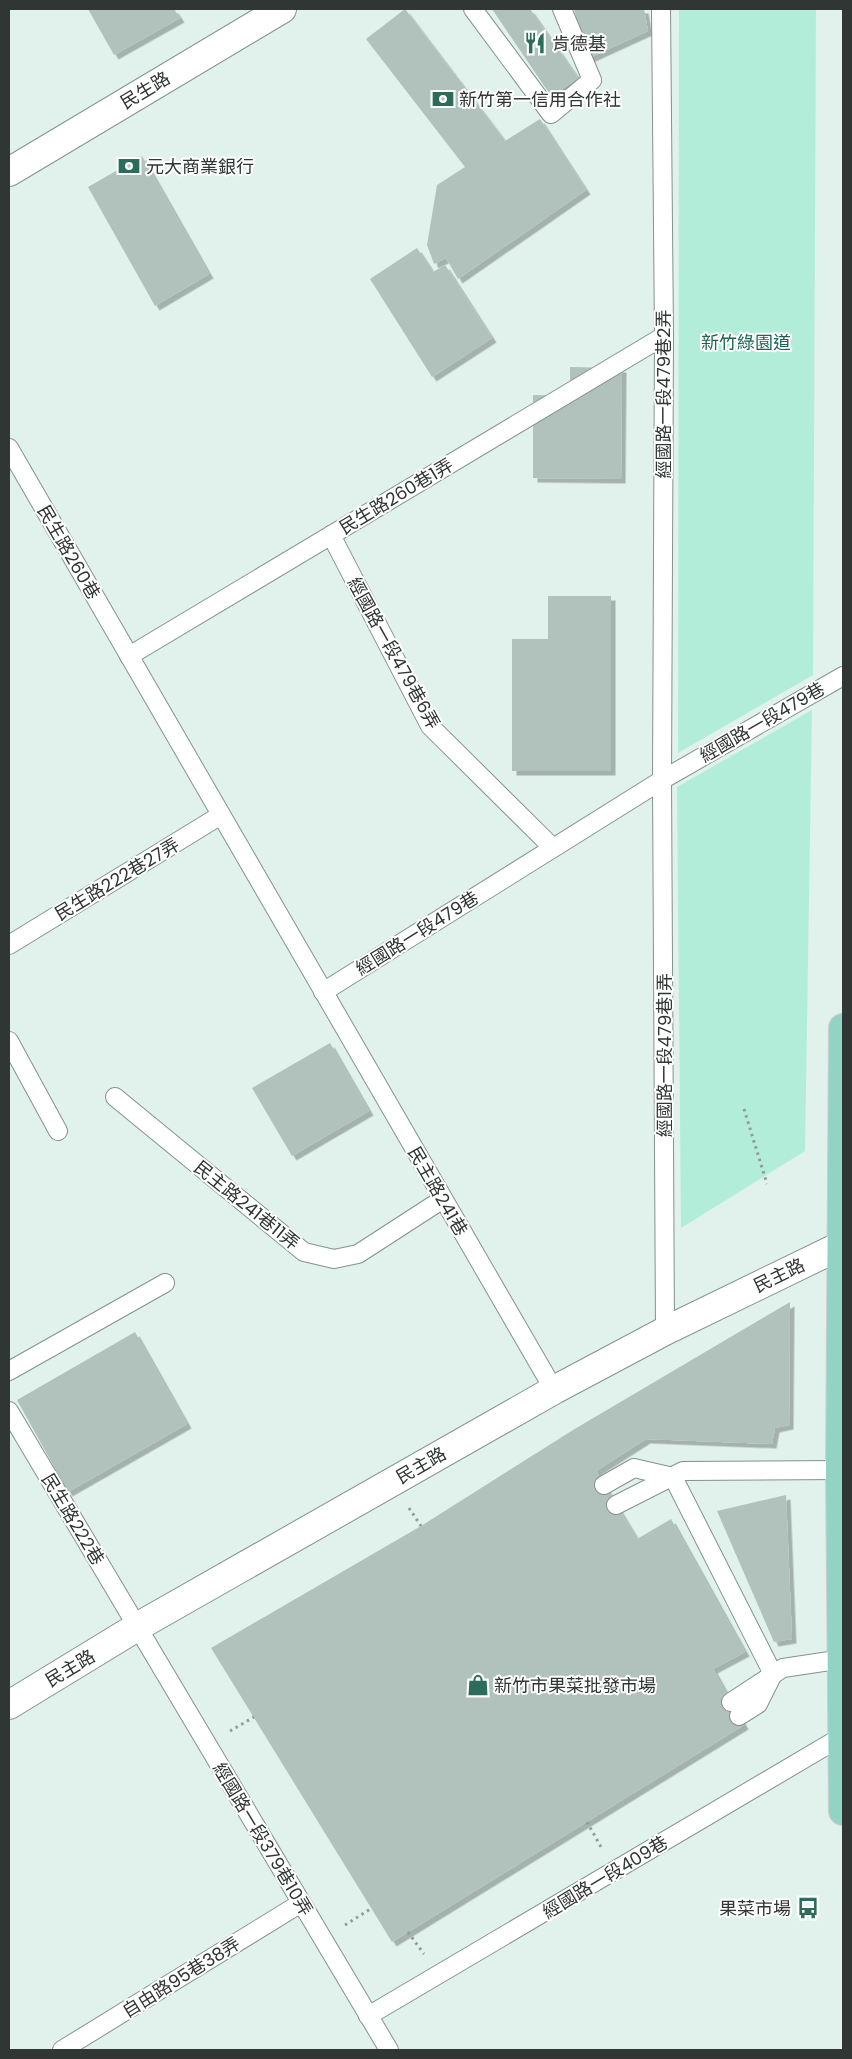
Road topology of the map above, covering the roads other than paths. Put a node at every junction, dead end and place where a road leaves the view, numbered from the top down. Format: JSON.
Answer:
{"nodes":[{"id":1,"x":282,"y":9,"type":"edge"},
{"id":2,"x":473,"y":9,"type":"edge"},
{"id":3,"x":562,"y":9,"type":"edge"},
{"id":4,"x":661,"y":9,"type":"edge"},
{"id":5,"x":9,"y":172,"type":"edge"},
{"id":6,"x":664,"y":336,"type":"junction"},
{"id":7,"x":9,"y":448,"type":"edge"},
{"id":8,"x":330,"y":535,"type":"junction"},
{"id":9,"x":129,"y":656,"type":"junction"},
{"id":10,"x":843,"y":676,"type":"edge"},
{"id":11,"x":662,"y":780,"type":"junction"},
{"id":12,"x":221,"y":815,"type":"junction"},
{"id":13,"x":553,"y":848,"type":"junction"},
{"id":14,"x":10,"y":940,"type":"edge"},
{"id":15,"x":323,"y":992,"type":"junction"},
{"id":16,"x":843,"y":1028,"type":"edge"},
{"id":17,"x":9,"y":1041,"type":"edge"},
{"id":18,"x":114,"y":1097,"type":"dead end"},
{"id":19,"x":58,"y":1131,"type":"dead end"},
{"id":20,"x":443,"y":1199,"type":"junction"},
{"id":21,"x":842,"y":1245,"type":"edge"},
{"id":22,"x":165,"y":1283,"type":"dead end"},
{"id":23,"x":665,"y":1331,"type":"junction"},
{"id":24,"x":9,"y":1371,"type":"edge"},
{"id":25,"x":554,"y":1390,"type":"junction"},
{"id":26,"x":9,"y":1411,"type":"edge"},
{"id":27,"x":840,"y":1470,"type":"junction"},
{"id":28,"x":673,"y":1477,"type":"junction"},
{"id":29,"x":604,"y":1485,"type":"dead end"},
{"id":30,"x":616,"y":1505,"type":"dead end"},
{"id":31,"x":137,"y":1627,"type":"junction"},
{"id":32,"x":843,"y":1659,"type":"edge"},
{"id":33,"x":773,"y":1674,"type":"junction"},
{"id":34,"x":9,"y":1705,"type":"edge"},
{"id":35,"x":735,"y":1709,"type":"dead end"},
{"id":36,"x":842,"y":1737,"type":"junction"},
{"id":37,"x":843,"y":1811,"type":"edge"},
{"id":38,"x":301,"y":1903,"type":"junction"},
{"id":39,"x":368,"y":2016,"type":"junction"},
{"id":40,"x":62,"y":2050,"type":"edge"},
{"id":41,"x":389,"y":2050,"type":"edge"}],
"edges":[{"from":1,"to":5,"type":"street","name":"民生路"},
{"from":2,"to":3,"type":"lane"},
{"from":4,"to":6,"type":"lane","name":"經國路一段479巷2弄"},
{"from":6,"to":8,"type":"lane","name":"民生路260巷1弄"},
{"from":6,"to":11,"type":"lane","name":"經國路一段479巷2弄"},
{"from":7,"to":9,"type":"lane","name":"民生路260巷"},
{"from":8,"to":9,"type":"lane","name":"民生路260巷1弄"},
{"from":8,"to":13,"type":"lane","name":"經國路一段479巷6弄"},
{"from":9,"to":12,"type":"lane"},
{"from":10,"to":11,"type":"lane","name":"經國路一段479巷"},
{"from":11,"to":13,"type":"lane","name":"經國路一段479巷"},
{"from":11,"to":23,"type":"lane","name":"經國路一段479巷1弄"},
{"from":12,"to":14,"type":"lane","name":"民生路222巷27弄"},
{"from":12,"to":15,"type":"lane"},
{"from":13,"to":15,"type":"lane","name":"經國路一段479巷"},
{"from":15,"to":20,"type":"lane","name":"民主路241巷"},
{"from":16,"to":21,"type":"main road"},
{"from":17,"to":19,"type":"lane"},
{"from":18,"to":20,"type":"lane","name":"民主路241巷11弄"},
{"from":20,"to":25,"type":"lane","name":"民主路241巷"},
{"from":21,"to":23,"type":"street","name":"民主路"},
{"from":21,"to":27,"type":"main road"},
{"from":22,"to":24,"type":"lane"},
{"from":23,"to":25,"type":"street","name":"民主路"},
{"from":25,"to":31,"type":"street","name":"民主路"},
{"from":26,"to":31,"type":"lane","name":"民生路222巷"},
{"from":27,"to":28,"type":"lane"},
{"from":27,"to":32,"type":"main road"},
{"from":28,"to":29,"type":"lane"},
{"from":28,"to":30,"type":"lane"},
{"from":28,"to":33,"type":"lane"},
{"from":31,"to":34,"type":"street","name":"民主路"},
{"from":31,"to":38,"type":"lane","name":"經國路一段379巷10弄"},
{"from":32,"to":33,"type":"lane"},
{"from":32,"to":36,"type":"main road"},
{"from":33,"to":35,"type":"lane"},
{"from":36,"to":37,"type":"main road"},
{"from":36,"to":39,"type":"lane","name":"經國路一段409巷"},
{"from":38,"to":39,"type":"lane","name":"經國路一段379巷10弄"},
{"from":38,"to":40,"type":"lane","name":"自由路95巷38弄"},
{"from":39,"to":41,"type":"lane","name":"經國路一段379巷10弄"}]}
